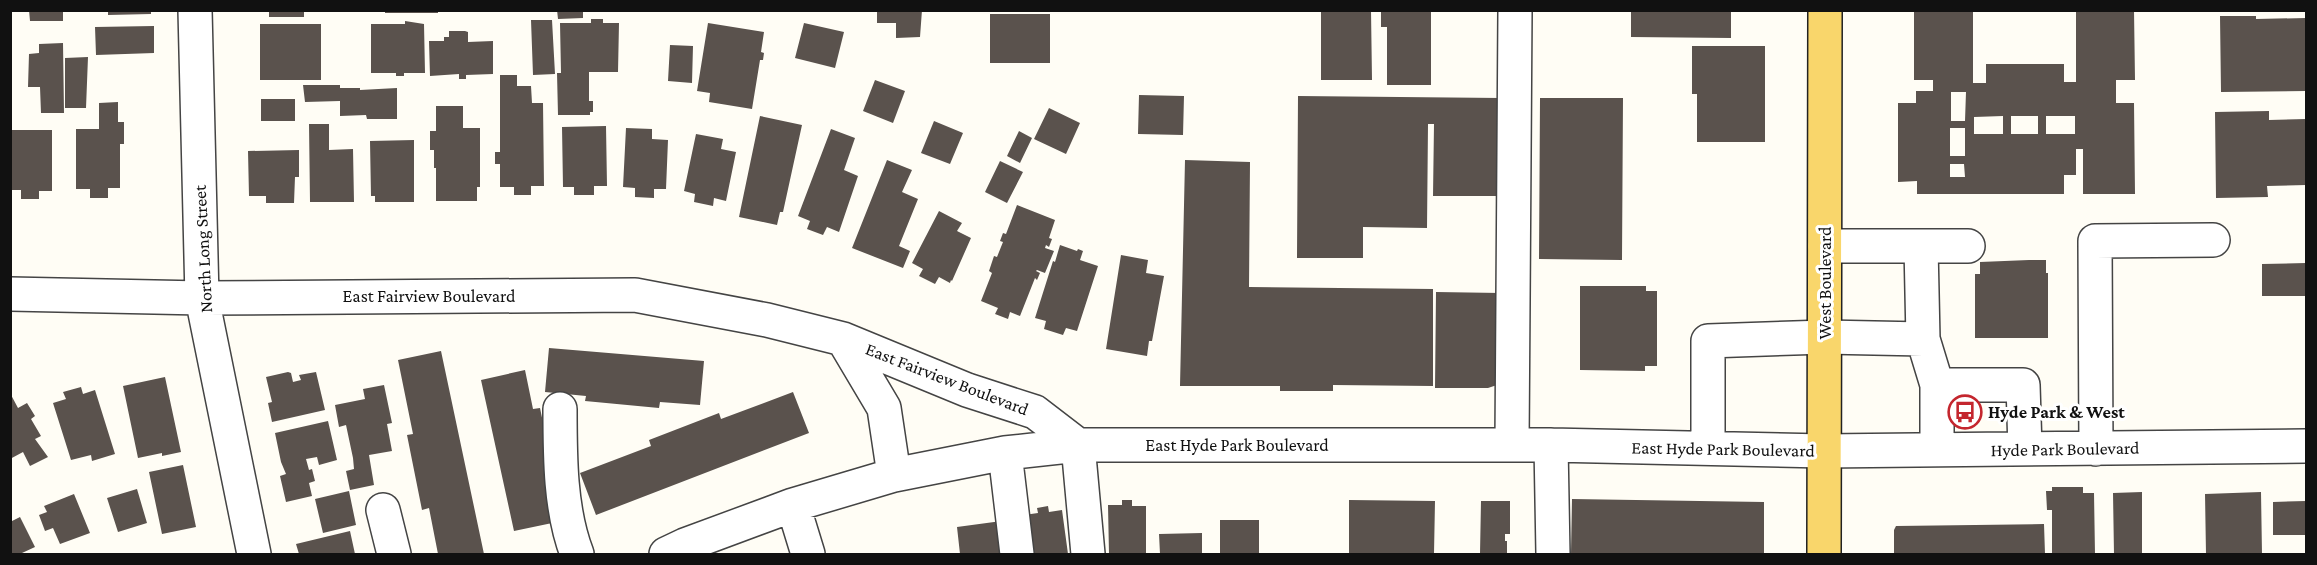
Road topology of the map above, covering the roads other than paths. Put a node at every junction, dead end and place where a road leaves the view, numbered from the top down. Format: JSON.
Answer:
{"nodes":[{"id":1,"x":195,"y":10,"type":"edge"},
{"id":2,"x":1515,"y":10,"type":"edge"},
{"id":3,"x":1826,"y":10,"type":"edge"},
{"id":4,"x":2213,"y":240,"type":"dead end"},
{"id":5,"x":1825,"y":246,"type":"junction"},
{"id":6,"x":1921,"y":246,"type":"junction"},
{"id":7,"x":1968,"y":246,"type":"dead end"},
{"id":8,"x":10,"y":294,"type":"edge"},
{"id":9,"x":202,"y":298,"type":"junction"},
{"id":10,"x":1825,"y":337,"type":"junction"},
{"id":11,"x":843,"y":339,"type":"junction"},
{"id":12,"x":1923,"y":339,"type":"junction"},
{"id":13,"x":1937,"y":386,"type":"junction"},
{"id":14,"x":560,"y":409,"type":"dead end"},
{"id":15,"x":1078,"y":445,"type":"junction"},
{"id":16,"x":1512,"y":445,"type":"junction"},
{"id":17,"x":1551,"y":445,"type":"junction"},
{"id":18,"x":2307,"y":446,"type":"edge"},
{"id":19,"x":1707,"y":448,"type":"junction"},
{"id":20,"x":2025,"y":449,"type":"junction"},
{"id":21,"x":2096,"y":449,"type":"junction"},
{"id":22,"x":1937,"y":450,"type":"junction"},
{"id":23,"x":1824,"y":451,"type":"junction"},
{"id":24,"x":1005,"y":453,"type":"junction"},
{"id":25,"x":894,"y":475,"type":"junction"},
{"id":26,"x":793,"y":505,"type":"junction"},
{"id":27,"x":383,"y":510,"type":"dead end"},
{"id":28,"x":254,"y":555,"type":"edge"},
{"id":29,"x":394,"y":555,"type":"edge"},
{"id":30,"x":577,"y":555,"type":"edge"},
{"id":31,"x":666,"y":555,"type":"edge"},
{"id":32,"x":808,"y":555,"type":"edge"},
{"id":33,"x":1017,"y":555,"type":"edge"},
{"id":34,"x":1088,"y":555,"type":"edge"},
{"id":35,"x":1553,"y":555,"type":"edge"},
{"id":36,"x":1824,"y":555,"type":"edge"}],
"edges":[{"from":1,"to":9,"type":"street","name":"North Long Street"},
{"from":2,"to":16,"type":"street"},
{"from":3,"to":5,"type":"main road","name":"West Boulevard"},
{"from":4,"to":21,"type":"street"},
{"from":5,"to":6,"type":"street"},
{"from":5,"to":10,"type":"main road","name":"West Boulevard"},
{"from":6,"to":7,"type":"street"},
{"from":6,"to":12,"type":"street"},
{"from":8,"to":9,"type":"street","name":"East Fairview Boulevard"},
{"from":9,"to":11,"type":"street","name":"East Fairview Boulevard"},
{"from":9,"to":28,"type":"street","name":"North Long Street"},
{"from":10,"to":12,"type":"street"},
{"from":10,"to":19,"type":"street"},
{"from":10,"to":23,"type":"main road","name":"West Boulevard"},
{"from":11,"to":15,"type":"street","name":"East Fairview Boulevard"},
{"from":11,"to":25,"type":"street","name":"East Fairview Boulevard"},
{"from":12,"to":13,"type":"street"},
{"from":13,"to":20,"type":"street"},
{"from":13,"to":22,"type":"street"},
{"from":14,"to":30,"type":"street"},
{"from":15,"to":16,"type":"street","name":"East Hyde Park Boulevard"},
{"from":15,"to":24,"type":"street","name":"East Hyde Park Boulevard"},
{"from":15,"to":34,"type":"street"},
{"from":16,"to":17,"type":"street","name":"East Hyde Park Boulevard"},
{"from":17,"to":19,"type":"street","name":"East Hyde Park Boulevard"},
{"from":17,"to":35,"type":"street"},
{"from":18,"to":21,"type":"street","name":"Hyde Park Boulevard"},
{"from":19,"to":23,"type":"street","name":"East Hyde Park Boulevard"},
{"from":20,"to":21,"type":"street","name":"Hyde Park Boulevard"},
{"from":20,"to":22,"type":"street","name":"Hyde Park Boulevard"},
{"from":22,"to":23,"type":"street","name":"Hyde Park Boulevard"},
{"from":23,"to":36,"type":"main road","name":"West Boulevard"},
{"from":24,"to":25,"type":"street","name":"East Hyde Park Boulevard"},
{"from":24,"to":33,"type":"street"},
{"from":25,"to":26,"type":"street","name":"East Hyde Park Boulevard"},
{"from":26,"to":31,"type":"street","name":"East Hyde Park Boulevard"},
{"from":26,"to":32,"type":"street"},
{"from":27,"to":29,"type":"street"}]}
